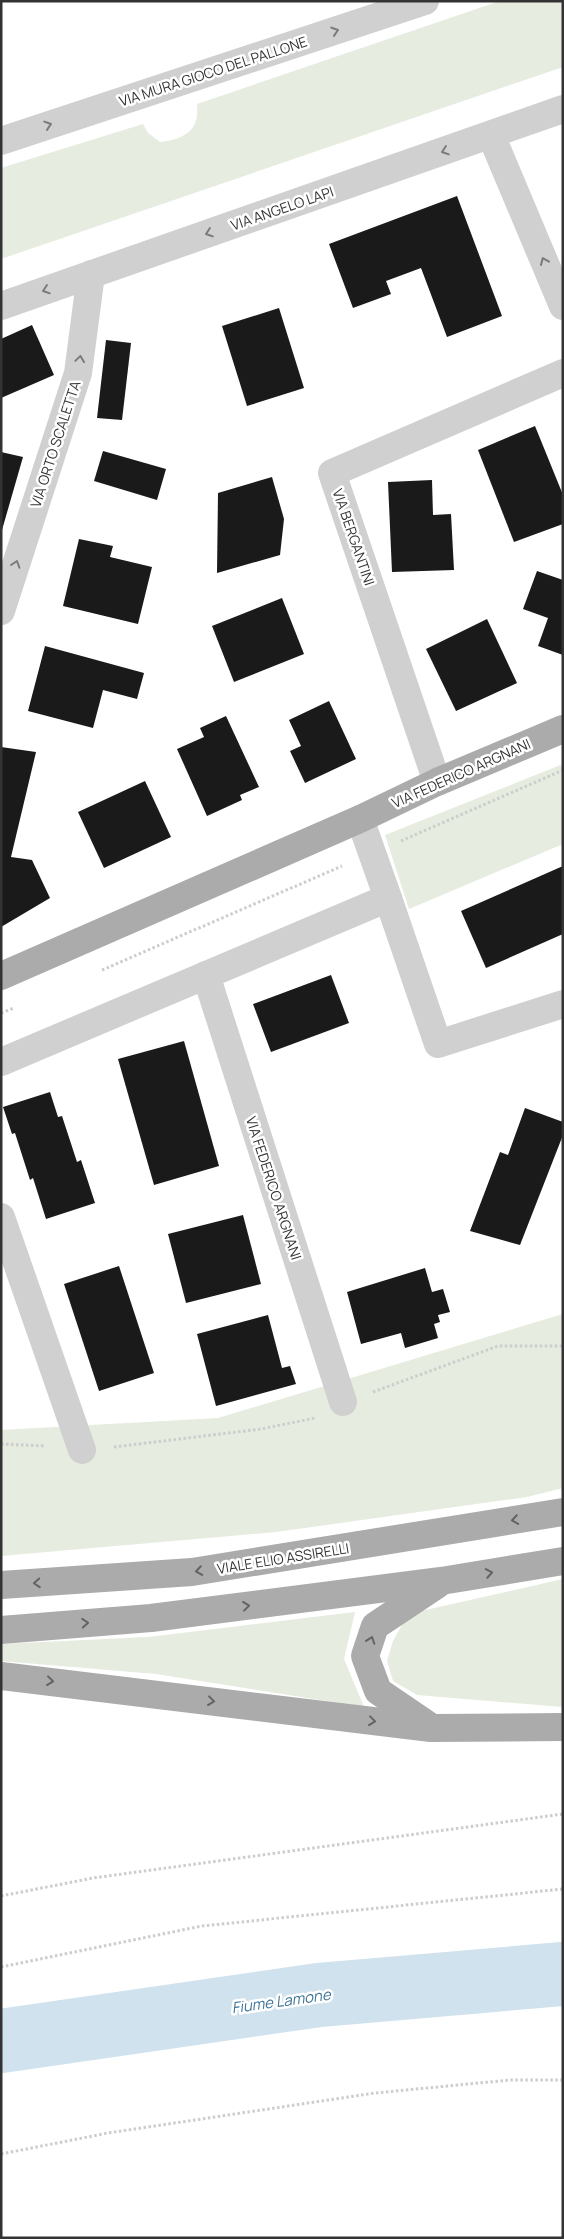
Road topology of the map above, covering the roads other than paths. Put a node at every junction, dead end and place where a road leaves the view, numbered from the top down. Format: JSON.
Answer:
{"nodes":[{"id":1,"x":424,"y":1,"type":"edge"},
{"id":2,"x":563,"y":110,"type":"edge"},
{"id":3,"x":491,"y":135,"type":"junction"},
{"id":4,"x":1,"y":141,"type":"edge"},
{"id":5,"x":91,"y":274,"type":"junction"},
{"id":6,"x":1,"y":306,"type":"edge"},
{"id":7,"x":563,"y":306,"type":"edge"},
{"id":8,"x":563,"y":373,"type":"edge"},
{"id":9,"x":1,"y":610,"type":"edge"},
{"id":10,"x":563,"y":728,"type":"edge"},
{"id":11,"x":437,"y":782,"type":"junction"},
{"id":12,"x":360,"y":819,"type":"junction"},
{"id":13,"x":388,"y":898,"type":"junction"},
{"id":14,"x":206,"y":975,"type":"junction"},
{"id":15,"x":1,"y":976,"type":"edge"},
{"id":16,"x":563,"y":1004,"type":"edge"},
{"id":17,"x":1,"y":1062,"type":"edge"},
{"id":18,"x":1,"y":1217,"type":"edge"},
{"id":19,"x":342,"y":1402,"type":"road end"},
{"id":20,"x":82,"y":1450,"type":"road end"},
{"id":21,"x":563,"y":1512,"type":"edge"},
{"id":22,"x":563,"y":1561,"type":"edge"},
{"id":23,"x":441,"y":1581,"type":"junction"},
{"id":24,"x":1,"y":1585,"type":"edge"},
{"id":25,"x":1,"y":1630,"type":"edge"},
{"id":26,"x":1,"y":1676,"type":"edge"},
{"id":27,"x":563,"y":1727,"type":"edge"},
{"id":28,"x":431,"y":1728,"type":"junction"}],
"edges":[{"from":4,"to":1,"type":"street","name":"VIA MURA GIOCO DEL PALLONE","one_way":true},
{"from":2,"to":3,"type":"street","name":"VIA ANGELO LAPI"},
{"from":3,"to":5,"type":"street","name":"VIA ANGELO LAPI","one_way":true},
{"from":7,"to":3,"type":"street","one_way":true},
{"from":5,"to":6,"type":"street","name":"VIA ANGELO LAPI","one_way":true},
{"from":9,"to":5,"type":"street","name":"VIA ORTO SCALETTA","one_way":true},
{"from":8,"to":11,"type":"street","name":"VIA BERGANTINI"},
{"from":10,"to":11,"type":"main road","name":"VIA FEDERICO ARGNANI"},
{"from":11,"to":12,"type":"main road","name":"VIA FEDERICO ARGNANI"},
{"from":12,"to":13,"type":"street"},
{"from":12,"to":15,"type":"main road","name":"VIA FEDERICO ARGNANI"},
{"from":13,"to":14,"type":"street"},
{"from":13,"to":16,"type":"street"},
{"from":14,"to":17,"type":"street"},
{"from":14,"to":19,"type":"street","name":"VIA FEDERICO ARGNANI"},
{"from":18,"to":20,"type":"street"},
{"from":21,"to":24,"type":"main road","name":"VIALE ELIO ASSIRELLI","one_way":true},
{"from":23,"to":22,"type":"main road","one_way":true},
{"from":25,"to":23,"type":"main road","one_way":true},
{"from":28,"to":23,"type":"main road","one_way":true},
{"from":26,"to":28,"type":"main road","one_way":true},
{"from":27,"to":28,"type":"main road"}]}
